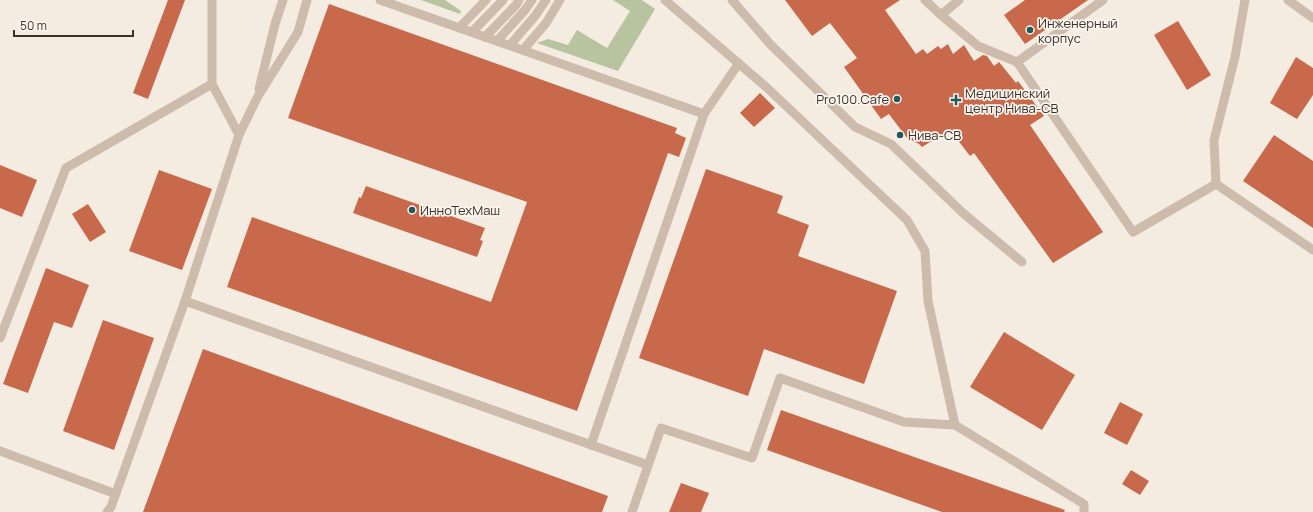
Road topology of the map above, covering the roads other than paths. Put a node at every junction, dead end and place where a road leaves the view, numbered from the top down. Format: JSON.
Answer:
{"nodes":[{"id":1,"x":212,"y":0,"type":"edge"},
{"id":2,"x":283,"y":0,"type":"edge"},
{"id":3,"x":307,"y":0,"type":"edge"},
{"id":4,"x":380,"y":0,"type":"edge"},
{"id":5,"x":486,"y":0,"type":"edge"},
{"id":6,"x":503,"y":0,"type":"edge"},
{"id":7,"x":519,"y":0,"type":"edge"},
{"id":8,"x":532,"y":0,"type":"edge"},
{"id":9,"x":546,"y":0,"type":"edge"},
{"id":10,"x":560,"y":0,"type":"edge"},
{"id":11,"x":665,"y":0,"type":"edge"},
{"id":12,"x":732,"y":0,"type":"edge"},
{"id":13,"x":925,"y":0,"type":"edge"},
{"id":14,"x":959,"y":0,"type":"edge"},
{"id":15,"x":1103,"y":0,"type":"edge"},
{"id":16,"x":1245,"y":0,"type":"edge"},
{"id":17,"x":1288,"y":0,"type":"edge"},
{"id":18,"x":941,"y":15,"type":"junction"},
{"id":19,"x":1313,"y":18,"type":"edge"},
{"id":20,"x":459,"y":28,"type":"junction"},
{"id":21,"x":472,"y":32,"type":"junction"},
{"id":22,"x":485,"y":37,"type":"junction"},
{"id":23,"x":497,"y":41,"type":"junction"},
{"id":24,"x":510,"y":45,"type":"junction"},
{"id":25,"x":523,"y":50,"type":"junction"},
{"id":26,"x":1017,"y":62,"type":"junction"},
{"id":27,"x":739,"y":63,"type":"junction"},
{"id":28,"x":212,"y":84,"type":"junction"},
{"id":29,"x":257,"y":98,"type":"junction"},
{"id":30,"x":704,"y":114,"type":"junction"},
{"id":31,"x":239,"y":134,"type":"junction"},
{"id":32,"x":1216,"y":184,"type":"junction"},
{"id":33,"x":1313,"y":250,"type":"edge"},
{"id":34,"x":1022,"y":262,"type":"dead end"},
{"id":35,"x":185,"y":301,"type":"junction"},
{"id":36,"x":0,"y":338,"type":"edge"},
{"id":37,"x":954,"y":425,"type":"junction"},
{"id":38,"x":591,"y":445,"type":"junction"},
{"id":39,"x":0,"y":451,"type":"edge"},
{"id":40,"x":648,"y":465,"type":"junction"},
{"id":41,"x":116,"y":494,"type":"junction"},
{"id":42,"x":107,"y":512,"type":"edge"},
{"id":43,"x":632,"y":512,"type":"edge"},
{"id":44,"x":1084,"y":512,"type":"edge"}],
"edges":[{"from":1,"to":28,"type":"lane"},
{"from":2,"to":29,"type":"lane"},
{"from":3,"to":29,"type":"lane"},
{"from":4,"to":20,"type":"lane"},
{"from":5,"to":20,"type":"lane"},
{"from":6,"to":21,"type":"lane"},
{"from":7,"to":22,"type":"lane"},
{"from":8,"to":23,"type":"lane"},
{"from":9,"to":24,"type":"lane"},
{"from":10,"to":25,"type":"lane"},
{"from":11,"to":27,"type":"lane"},
{"from":12,"to":34,"type":"lane"},
{"from":13,"to":18,"type":"lane"},
{"from":14,"to":18,"type":"lane"},
{"from":15,"to":26,"type":"lane"},
{"from":16,"to":32,"type":"lane"},
{"from":17,"to":19,"type":"lane"},
{"from":18,"to":26,"type":"lane"},
{"from":20,"to":21,"type":"lane"},
{"from":21,"to":22,"type":"lane"},
{"from":22,"to":23,"type":"lane"},
{"from":23,"to":24,"type":"lane"},
{"from":24,"to":25,"type":"lane"},
{"from":25,"to":30,"type":"lane"},
{"from":26,"to":32,"type":"lane"},
{"from":27,"to":30,"type":"lane"},
{"from":27,"to":37,"type":"lane"},
{"from":28,"to":31,"type":"lane"},
{"from":28,"to":36,"type":"lane"},
{"from":29,"to":31,"type":"lane"},
{"from":30,"to":38,"type":"lane"},
{"from":31,"to":35,"type":"lane"},
{"from":32,"to":33,"type":"lane"},
{"from":35,"to":38,"type":"lane"},
{"from":35,"to":41,"type":"lane"},
{"from":37,"to":40,"type":"lane"},
{"from":37,"to":44,"type":"lane"},
{"from":38,"to":40,"type":"lane"},
{"from":39,"to":41,"type":"lane"},
{"from":40,"to":43,"type":"lane"},
{"from":41,"to":42,"type":"lane"}]}
